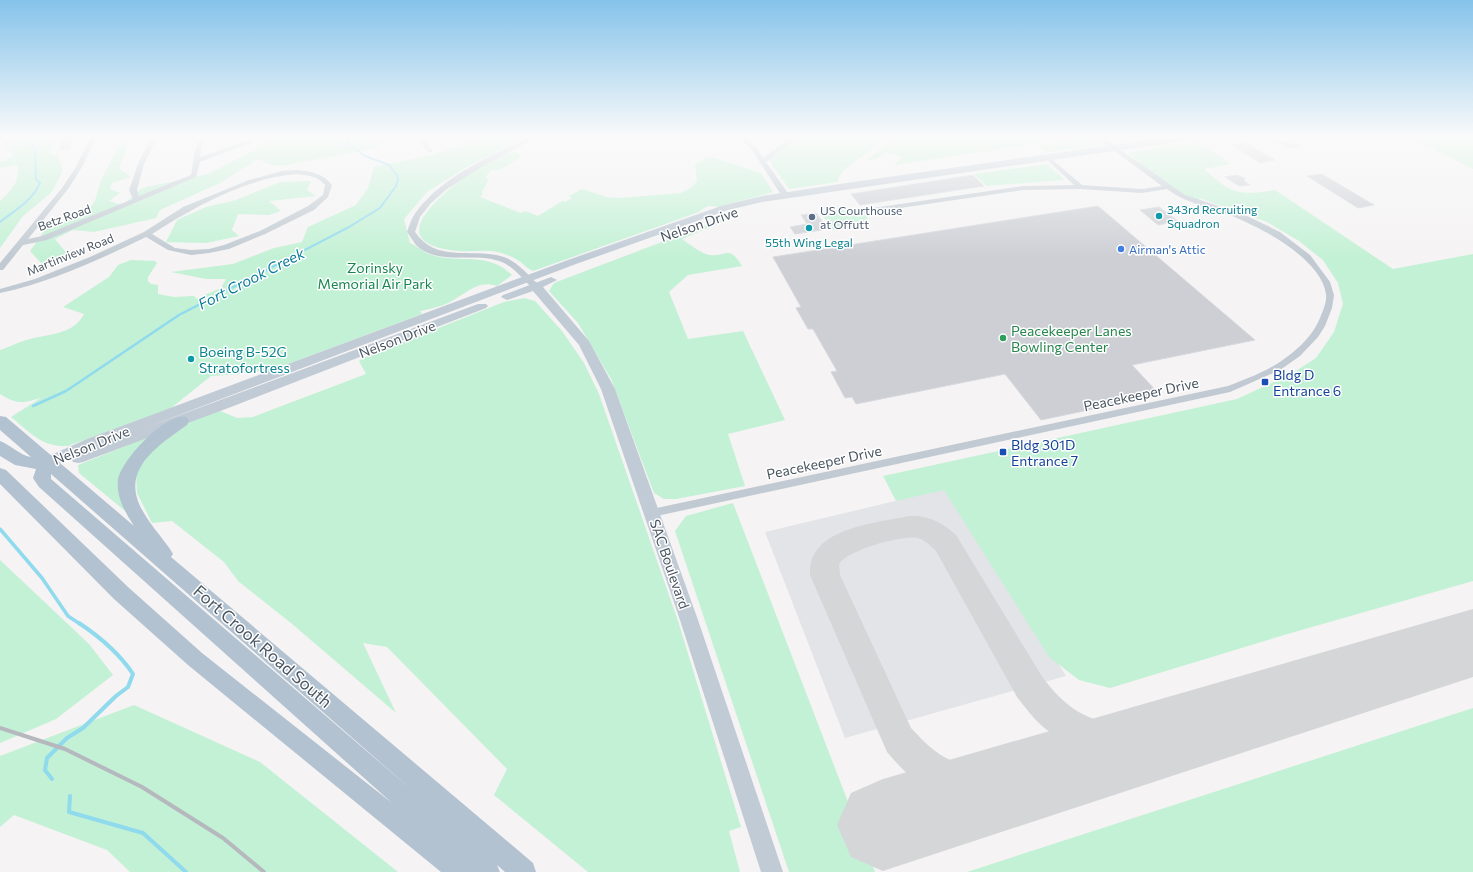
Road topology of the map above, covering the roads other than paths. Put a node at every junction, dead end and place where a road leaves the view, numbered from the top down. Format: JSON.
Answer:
{"nodes":[{"id":1,"x":73,"y":177,"type":"edge"},
{"id":2,"x":138,"y":177,"type":"edge"},
{"id":3,"x":192,"y":177,"type":"edge"},
{"id":4,"x":265,"y":177,"type":"edge"},
{"id":5,"x":320,"y":177,"type":"edge"},
{"id":6,"x":460,"y":177,"type":"edge"},
{"id":7,"x":773,"y":177,"type":"edge"},
{"id":8,"x":915,"y":177,"type":"edge"},
{"id":9,"x":1069,"y":177,"type":"edge"},
{"id":10,"x":1153,"y":177,"type":"edge"},
{"id":11,"x":1080,"y":187,"type":"junction"},
{"id":12,"x":1167,"y":187,"type":"junction"},
{"id":13,"x":786,"y":196,"type":"junction"},
{"id":14,"x":137,"y":200,"type":"junction"},
{"id":15,"x":866,"y":211,"type":"dead end"},
{"id":16,"x":147,"y":234,"type":"junction"},
{"id":17,"x":21,"y":243,"type":"junction"},
{"id":18,"x":0,"y":268,"type":"edge"},
{"id":19,"x":531,"y":283,"type":"junction"},
{"id":20,"x":0,"y":291,"type":"edge"},
{"id":21,"x":0,"y":421,"type":"edge"},
{"id":22,"x":181,"y":421,"type":"junction"},
{"id":23,"x":0,"y":447,"type":"edge"},
{"id":24,"x":47,"y":463,"type":"junction"},
{"id":25,"x":0,"y":474,"type":"edge"},
{"id":26,"x":652,"y":513,"type":"junction"},
{"id":27,"x":177,"y":572,"type":"junction"},
{"id":28,"x":460,"y":872,"type":"edge"},
{"id":29,"x":488,"y":872,"type":"edge"},
{"id":30,"x":524,"y":872,"type":"edge"},
{"id":31,"x":772,"y":872,"type":"edge"}],
"edges":[{"from":1,"to":17,"type":"street","name":"Betz Road"},
{"from":2,"to":14,"type":"street"},
{"from":3,"to":14,"type":"street","name":"Betz Road"},
{"from":4,"to":16,"type":"street","name":"Martinview Road"},
{"from":5,"to":16,"type":"street","name":"Martinview Road"},
{"from":6,"to":19,"type":"street"},
{"from":7,"to":13,"type":"street"},
{"from":8,"to":13,"type":"street","name":"Nelson Drive"},
{"from":9,"to":11,"type":"street"},
{"from":10,"to":12,"type":"street","name":"Peacekeeper Drive"},
{"from":11,"to":12,"type":"street"},
{"from":11,"to":15,"type":"street"},
{"from":12,"to":26,"type":"street","name":"Peacekeeper Drive"},
{"from":13,"to":19,"type":"street","name":"Nelson Drive"},
{"from":14,"to":17,"type":"street","name":"Betz Road"},
{"from":16,"to":20,"type":"street","name":"Martinview Road"},
{"from":17,"to":18,"type":"street","name":"Betz Road"},
{"from":19,"to":22,"type":"street","name":"Nelson Drive"},
{"from":19,"to":24,"type":"street","name":"Nelson Drive"},
{"from":19,"to":26,"type":"street","name":"SAC Boulevard"},
{"from":21,"to":24,"type":"main road","name":"Fort Crook Road South"},
{"from":22,"to":24,"type":"street","name":"Nelson Drive"},
{"from":22,"to":27,"type":"main road"},
{"from":23,"to":24,"type":"main road"},
{"from":24,"to":27,"type":"main road","name":"Fort Crook Road South"},
{"from":24,"to":29,"type":"main road"},
{"from":25,"to":28,"type":"main road"},
{"from":26,"to":31,"type":"street","name":"SAC Boulevard"},
{"from":27,"to":30,"type":"main road","name":"Fort Crook Road South"}]}
